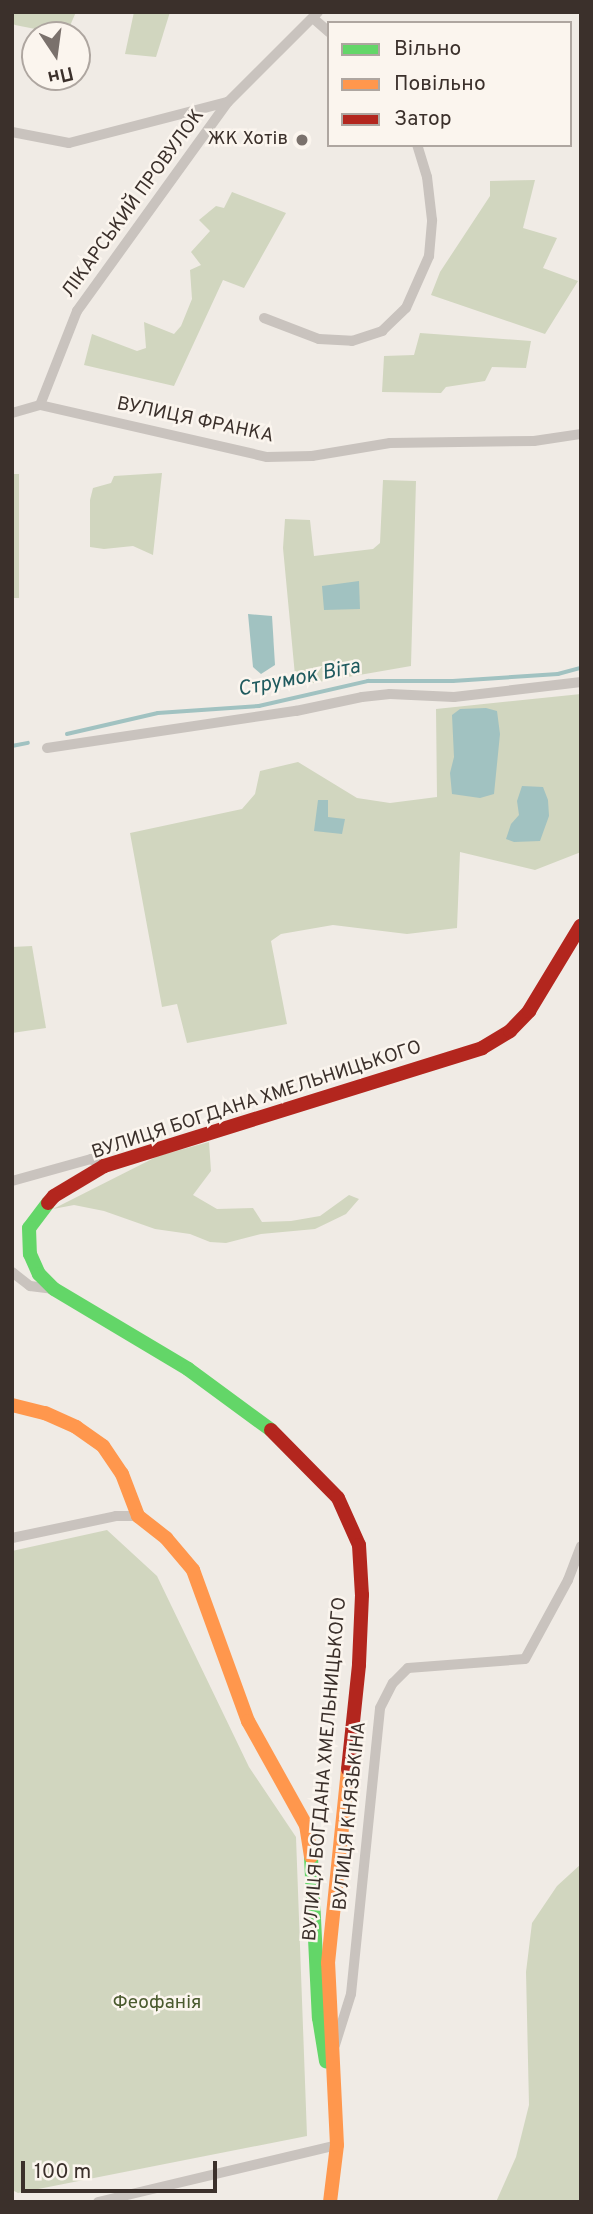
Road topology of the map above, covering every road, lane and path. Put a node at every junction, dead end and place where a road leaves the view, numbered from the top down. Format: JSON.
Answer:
{"nodes":[{"id":1,"x":316,"y":16,"type":"edge"},
{"id":2,"x":228,"y":102,"type":"junction"},
{"id":3,"x":12,"y":132,"type":"edge"},
{"id":4,"x":418,"y":147,"type":"edge"},
{"id":5,"x":264,"y":318,"type":"dead end"},
{"id":6,"x":40,"y":405,"type":"junction"},
{"id":7,"x":12,"y":413,"type":"edge"},
{"id":8,"x":581,"y":434,"type":"edge"},
{"id":9,"x":581,"y":682,"type":"edge"},
{"id":10,"x":47,"y":748,"type":"dead end"},
{"id":11,"x":581,"y":925,"type":"edge"},
{"id":12,"x":104,"y":1166,"type":"junction"},
{"id":13,"x":12,"y":1181,"type":"edge"},
{"id":14,"x":12,"y":1272,"type":"edge"},
{"id":15,"x":54,"y":1289,"type":"junction"},
{"id":16,"x":12,"y":1405,"type":"edge"},
{"id":17,"x":138,"y":1517,"type":"junction"},
{"id":18,"x":12,"y":1538,"type":"edge"},
{"id":19,"x":581,"y":1546,"type":"edge"},
{"id":20,"x":334,"y":2050,"type":"junction"},
{"id":21,"x":335,"y":2111,"type":"junction"},
{"id":22,"x":337,"y":2145,"type":"junction"},
{"id":23,"x":98,"y":2202,"type":"edge"},
{"id":24,"x":330,"y":2202,"type":"edge"}],
"edges":[{"from":1,"to":2,"type":"street","name":"ЛІКАРСЬКИЙ ПРОВУЛОК"},
{"from":2,"to":3,"type":"street"},
{"from":2,"to":6,"type":"street","name":"ЛІКАРСЬКИЙ ПРОВУЛОК"},
{"from":4,"to":5,"type":"street"},
{"from":6,"to":7,"type":"street","name":"ВУЛИЦЯ ФРАНКА"},
{"from":6,"to":8,"type":"street","name":"ВУЛИЦЯ ФРАНКА"},
{"from":9,"to":10,"type":"street"},
{"from":11,"to":12,"type":"street","name":"ВУЛИЦЯ БОГДАНА ХМЕЛЬНИЦЬКОГО"},
{"from":12,"to":13,"type":"street"},
{"from":12,"to":15,"type":"street","name":"ВУЛИЦЯ БОГДАНА ХМЕЛЬНИЦЬКОГО"},
{"from":14,"to":15,"type":"street"},
{"from":15,"to":20,"type":"street","name":"ВУЛИЦЯ БОГДАНА ХМЕЛЬНИЦЬКОГО"},
{"from":16,"to":17,"type":"street"},
{"from":17,"to":18,"type":"street"},
{"from":17,"to":21,"type":"street"},
{"from":19,"to":20,"type":"street","name":"ВУЛИЦЯ КНЯЗЬКІНА"},
{"from":20,"to":21,"type":"street","name":"ВУЛИЦЯ БОГДАНА ХМЕЛЬНИЦЬКОГО"},
{"from":21,"to":22,"type":"street","name":"ВУЛИЦЯ БОГДАНА ХМЕЛЬНИЦЬКОГО"},
{"from":22,"to":23,"type":"street"},
{"from":22,"to":24,"type":"street","name":"ВУЛИЦЯ БОГДАНА ХМЕЛЬНИЦЬКОГО"}]}
